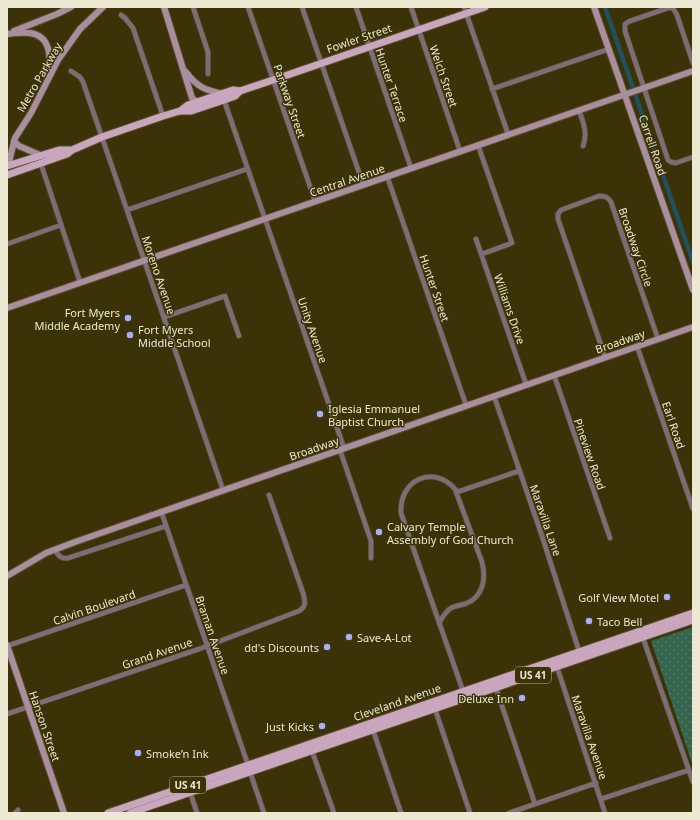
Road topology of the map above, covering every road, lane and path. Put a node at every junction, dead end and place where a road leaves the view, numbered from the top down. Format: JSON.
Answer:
{"nodes":[{"id":1,"x":71,"y":7,"type":"edge"},
{"id":2,"x":103,"y":7,"type":"edge"},
{"id":3,"x":164,"y":7,"type":"edge"},
{"id":4,"x":193,"y":7,"type":"edge"},
{"id":5,"x":248,"y":7,"type":"edge"},
{"id":6,"x":302,"y":7,"type":"edge"},
{"id":7,"x":356,"y":7,"type":"edge"},
{"id":8,"x":411,"y":7,"type":"edge"},
{"id":9,"x":485,"y":7,"type":"edge"},
{"id":10,"x":594,"y":7,"type":"edge"},
{"id":11,"x":465,"y":10,"type":"edge"},
{"id":12,"x":120,"y":15,"type":"dead end"},
{"id":13,"x":419,"y":30,"type":"junction"},
{"id":14,"x":7,"y":34,"type":"edge"},
{"id":15,"x":370,"y":46,"type":"junction"},
{"id":16,"x":609,"y":49,"type":"junction"},
{"id":17,"x":321,"y":63,"type":"junction"},
{"id":18,"x":693,"y":63,"type":"edge"},
{"id":19,"x":182,"y":66,"type":"junction"},
{"id":20,"x":71,"y":71,"type":"dead end"},
{"id":21,"x":693,"y":71,"type":"edge"},
{"id":22,"x":208,"y":74,"type":"dead end"},
{"id":23,"x":273,"y":80,"type":"junction"},
{"id":24,"x":44,"y":86,"type":"junction"},
{"id":25,"x":492,"y":89,"type":"junction"},
{"id":26,"x":642,"y":89,"type":"junction"},
{"id":27,"x":627,"y":94,"type":"junction"},
{"id":28,"x":224,"y":97,"type":"junction"},
{"id":29,"x":199,"y":105,"type":"junction"},
{"id":30,"x":579,"y":110,"type":"junction"},
{"id":31,"x":163,"y":116,"type":"junction"},
{"id":32,"x":508,"y":134,"type":"junction"},
{"id":33,"x":102,"y":137,"type":"junction"},
{"id":34,"x":14,"y":141,"type":"junction"},
{"id":35,"x":478,"y":145,"type":"junction"},
{"id":36,"x":583,"y":146,"type":"dead end"},
{"id":37,"x":68,"y":150,"type":"junction"},
{"id":38,"x":460,"y":151,"type":"junction"},
{"id":39,"x":40,"y":155,"type":"junction"},
{"id":40,"x":693,"y":157,"type":"edge"},
{"id":41,"x":41,"y":164,"type":"junction"},
{"id":42,"x":7,"y":167,"type":"edge"},
{"id":43,"x":411,"y":168,"type":"junction"},
{"id":44,"x":248,"y":169,"type":"junction"},
{"id":45,"x":7,"y":174,"type":"edge"},
{"id":46,"x":387,"y":176,"type":"junction"},
{"id":47,"x":363,"y":184,"type":"junction"},
{"id":48,"x":314,"y":201,"type":"junction"},
{"id":49,"x":127,"y":210,"type":"junction"},
{"id":50,"x":264,"y":218,"type":"junction"},
{"id":51,"x":61,"y":225,"type":"junction"},
{"id":52,"x":476,"y":239,"type":"dead end"},
{"id":53,"x":7,"y":244,"type":"edge"},
{"id":54,"x":482,"y":254,"type":"junction"},
{"id":55,"x":144,"y":260,"type":"junction"},
{"id":56,"x":80,"y":282,"type":"junction"},
{"id":57,"x":693,"y":290,"type":"edge"},
{"id":58,"x":7,"y":308,"type":"edge"},
{"id":59,"x":164,"y":317,"type":"junction"},
{"id":60,"x":693,"y":327,"type":"edge"},
{"id":61,"x":239,"y":336,"type":"dead end"},
{"id":62,"x":658,"y":339,"type":"junction"},
{"id":63,"x":637,"y":346,"type":"junction"},
{"id":64,"x":605,"y":357,"type":"junction"},
{"id":65,"x":554,"y":375,"type":"junction"},
{"id":66,"x":526,"y":384,"type":"junction"},
{"id":67,"x":494,"y":396,"type":"junction"},
{"id":68,"x":466,"y":405,"type":"junction"},
{"id":69,"x":342,"y":449,"type":"junction"},
{"id":70,"x":519,"y":471,"type":"junction"},
{"id":71,"x":223,"y":490,"type":"junction"},
{"id":72,"x":457,"y":492,"type":"junction"},
{"id":73,"x":269,"y":495,"type":"dead end"},
{"id":74,"x":693,"y":510,"type":"edge"},
{"id":75,"x":161,"y":511,"type":"junction"},
{"id":76,"x":166,"y":526,"type":"junction"},
{"id":77,"x":610,"y":538,"type":"dead end"},
{"id":78,"x":55,"y":549,"type":"junction"},
{"id":79,"x":371,"y":558,"type":"dead end"},
{"id":80,"x":7,"y":576,"type":"edge"},
{"id":81,"x":186,"y":585,"type":"junction"},
{"id":82,"x":693,"y":612,"type":"edge"},
{"id":83,"x":693,"y":620,"type":"edge"},
{"id":84,"x":439,"y":623,"type":"junction"},
{"id":85,"x":658,"y":624,"type":"junction"},
{"id":86,"x":643,"y":638,"type":"junction"},
{"id":87,"x":207,"y":645,"type":"junction"},
{"id":88,"x":7,"y":646,"type":"edge"},
{"id":89,"x":579,"y":651,"type":"junction"},
{"id":90,"x":561,"y":666,"type":"junction"},
{"id":91,"x":496,"y":688,"type":"junction"},
{"id":92,"x":463,"y":691,"type":"junction"},
{"id":93,"x":28,"y":707,"type":"junction"},
{"id":94,"x":435,"y":709,"type":"junction"},
{"id":95,"x":7,"y":714,"type":"edge"},
{"id":96,"x":372,"y":726,"type":"junction"},
{"id":97,"x":312,"y":751,"type":"junction"},
{"id":98,"x":249,"y":769,"type":"junction"},
{"id":99,"x":689,"y":770,"type":"junction"},
{"id":100,"x":693,"y":782,"type":"edge"},
{"id":101,"x":596,"y":783,"type":"junction"},
{"id":102,"x":190,"y":792,"type":"junction"},
{"id":103,"x":601,"y":800,"type":"junction"},
{"id":104,"x":535,"y":804,"type":"junction"},
{"id":105,"x":64,"y":813,"type":"edge"},
{"id":106,"x":108,"y":813,"type":"edge"},
{"id":107,"x":130,"y":813,"type":"edge"},
{"id":108,"x":198,"y":813,"type":"edge"},
{"id":109,"x":264,"y":813,"type":"edge"},
{"id":110,"x":334,"y":813,"type":"edge"},
{"id":111,"x":401,"y":813,"type":"edge"},
{"id":112,"x":470,"y":813,"type":"edge"},
{"id":113,"x":509,"y":813,"type":"edge"},
{"id":114,"x":606,"y":813,"type":"edge"}],
"edges":[{"from":1,"to":14,"type":"street"},
{"from":2,"to":24,"type":"street","name":"Metro Parkway"},
{"from":3,"to":19,"type":"street"},
{"from":4,"to":22,"type":"street"},
{"from":5,"to":23,"type":"street","name":"Parkway Street"},
{"from":6,"to":17,"type":"street"},
{"from":7,"to":15,"type":"street","name":"Hunter Terrace"},
{"from":8,"to":13,"type":"street","name":"Welch Street"},
{"from":9,"to":11,"type":"main road","name":"Fowler Street"},
{"from":10,"to":16,"type":"street","name":"Carrell Road"},
{"from":11,"to":13,"type":"main road","name":"Fowler Street"},
{"from":11,"to":25,"type":"street"},
{"from":12,"to":31,"type":"street"},
{"from":13,"to":15,"type":"main road","name":"Fowler Street"},
{"from":13,"to":38,"type":"street","name":"Welch Street"},
{"from":14,"to":24,"type":"street"},
{"from":15,"to":17,"type":"main road","name":"Fowler Street"},
{"from":15,"to":43,"type":"street","name":"Hunter Terrace"},
{"from":16,"to":25,"type":"street"},
{"from":16,"to":27,"type":"street","name":"Carrell Road"},
{"from":17,"to":23,"type":"main road","name":"Fowler Street"},
{"from":17,"to":47,"type":"street"},
{"from":18,"to":26,"type":"street"},
{"from":19,"to":28,"type":"street"},
{"from":19,"to":29,"type":"street"},
{"from":20,"to":33,"type":"street","name":"Moreno Avenue"},
{"from":21,"to":26,"type":"street","name":"Central Avenue"},
{"from":23,"to":28,"type":"main road","name":"Fowler Street"},
{"from":23,"to":48,"type":"street","name":"Parkway Street"},
{"from":24,"to":34,"type":"street","name":"Metro Parkway"},
{"from":25,"to":32,"type":"street"},
{"from":26,"to":27,"type":"street","name":"Central Avenue"},
{"from":26,"to":40,"type":"street"},
{"from":27,"to":30,"type":"street","name":"Central Avenue"},
{"from":27,"to":57,"type":"street","name":"Carrell Road"},
{"from":28,"to":29,"type":"main road","name":"Fowler Street"},
{"from":28,"to":44,"type":"street","name":"Unity Avenue"},
{"from":29,"to":31,"type":"main road","name":"Fowler Street"},
{"from":30,"to":32,"type":"street","name":"Central Avenue"},
{"from":30,"to":36,"type":"street"},
{"from":31,"to":33,"type":"main road","name":"Fowler Street"},
{"from":32,"to":35,"type":"street","name":"Central Avenue"},
{"from":33,"to":37,"type":"main road","name":"Fowler Street"},
{"from":33,"to":49,"type":"street","name":"Moreno Avenue"},
{"from":34,"to":39,"type":"street"},
{"from":34,"to":42,"type":"street","name":"Metro Parkway"},
{"from":35,"to":38,"type":"street","name":"Central Avenue"},
{"from":35,"to":54,"type":"street"},
{"from":37,"to":39,"type":"main road","name":"Fowler Street"},
{"from":37,"to":41,"type":"main road","name":"Fowler Street"},
{"from":38,"to":43,"type":"street","name":"Central Avenue"},
{"from":39,"to":42,"type":"main road","name":"Fowler Street"},
{"from":41,"to":45,"type":"main road","name":"Fowler Street"},
{"from":41,"to":51,"type":"street"},
{"from":43,"to":46,"type":"street","name":"Central Avenue"},
{"from":44,"to":49,"type":"street"},
{"from":44,"to":50,"type":"street","name":"Unity Avenue"},
{"from":46,"to":47,"type":"street","name":"Central Avenue"},
{"from":46,"to":68,"type":"street","name":"Hunter Street"},
{"from":47,"to":48,"type":"street","name":"Central Avenue"},
{"from":48,"to":50,"type":"street","name":"Central Avenue"},
{"from":49,"to":55,"type":"street","name":"Moreno Avenue"},
{"from":50,"to":55,"type":"street","name":"Central Avenue"},
{"from":50,"to":69,"type":"street","name":"Unity Avenue"},
{"from":51,"to":53,"type":"street"},
{"from":51,"to":56,"type":"street"},
{"from":52,"to":54,"type":"street","name":"Williams Drive"},
{"from":54,"to":66,"type":"street","name":"Williams Drive"},
{"from":55,"to":56,"type":"street","name":"Central Avenue"},
{"from":55,"to":59,"type":"street","name":"Moreno Avenue"},
{"from":56,"to":58,"type":"street","name":"Central Avenue"},
{"from":59,"to":61,"type":"street"},
{"from":59,"to":71,"type":"street","name":"Moreno Avenue"},
{"from":60,"to":62,"type":"street","name":"Broadway"},
{"from":62,"to":63,"type":"street","name":"Broadway"},
{"from":62,"to":64,"type":"street","name":"Broadway Circle"},
{"from":63,"to":64,"type":"street","name":"Broadway"},
{"from":63,"to":74,"type":"street","name":"Earl Road"},
{"from":64,"to":65,"type":"street","name":"Broadway"},
{"from":65,"to":66,"type":"street","name":"Broadway"},
{"from":65,"to":77,"type":"street","name":"Pineview Road"},
{"from":66,"to":67,"type":"street","name":"Broadway"},
{"from":67,"to":68,"type":"street","name":"Broadway"},
{"from":67,"to":70,"type":"street","name":"Maravilla Lane"},
{"from":68,"to":69,"type":"street","name":"Broadway"},
{"from":69,"to":71,"type":"street","name":"Broadway"},
{"from":69,"to":79,"type":"street","name":"Unity Avenue"},
{"from":70,"to":72,"type":"street"},
{"from":70,"to":89,"type":"street","name":"Maravilla Lane"},
{"from":71,"to":75,"type":"street","name":"Broadway"},
{"from":72,"to":84,"type":"street"},
{"from":72,"to":84,"type":"street"},
{"from":73,"to":87,"type":"street","name":"Grand Avenue"},
{"from":75,"to":76,"type":"street","name":"Braman Avenue"},
{"from":75,"to":78,"type":"street","name":"Broadway"},
{"from":76,"to":78,"type":"street"},
{"from":76,"to":81,"type":"street","name":"Braman Avenue"},
{"from":78,"to":80,"type":"street","name":"Broadway"},
{"from":81,"to":87,"type":"street","name":"Braman Avenue"},
{"from":81,"to":88,"type":"street","name":"Calvin Boulevard"},
{"from":82,"to":85,"type":"main road","name":"Cleveland Avenue","number":"US 41"},
{"from":83,"to":86,"type":"main road","name":"Cleveland Avenue","number":"US 41"},
{"from":84,"to":92,"type":"street"},
{"from":85,"to":86,"type":"main road"},
{"from":85,"to":89,"type":"main road","name":"Cleveland Avenue","number":"US 41"},
{"from":86,"to":90,"type":"main road","name":"Cleveland Avenue","number":"US 41"},
{"from":86,"to":99,"type":"street"},
{"from":87,"to":93,"type":"street","name":"Grand Avenue"},
{"from":87,"to":98,"type":"street","name":"Braman Avenue"},
{"from":88,"to":93,"type":"street","name":"Hanson Street"},
{"from":89,"to":90,"type":"main road"},
{"from":89,"to":92,"type":"main road","name":"Cleveland Avenue","number":"US 41"},
{"from":90,"to":91,"type":"main road","name":"Cleveland Avenue","number":"US 41"},
{"from":90,"to":101,"type":"street","name":"Maravilla Avenue"},
{"from":91,"to":94,"type":"main road","name":"Cleveland Avenue","number":"US 41"},
{"from":91,"to":104,"type":"street"},
{"from":92,"to":96,"type":"main road","name":"Cleveland Avenue","number":"US 41"},
{"from":93,"to":95,"type":"street","name":"Grand Avenue"},
{"from":93,"to":105,"type":"street","name":"Hanson Street"},
{"from":94,"to":96,"type":"main road","name":"Cleveland Avenue","number":"US 41"},
{"from":94,"to":112,"type":"street"},
{"from":96,"to":97,"type":"main road","name":"Cleveland Avenue","number":"US 41"},
{"from":96,"to":98,"type":"main road","name":"Cleveland Avenue","number":"US 41"},
{"from":96,"to":111,"type":"street"},
{"from":97,"to":98,"type":"main road","name":"Cleveland Avenue","number":"US 41"},
{"from":97,"to":110,"type":"street"},
{"from":98,"to":102,"type":"main road","number":"US 41"},
{"from":98,"to":106,"type":"main road","name":"Cleveland Avenue","number":"US 41"},
{"from":98,"to":109,"type":"street","name":"Braman Avenue"},
{"from":99,"to":100,"type":"street"},
{"from":99,"to":103,"type":"street"},
{"from":101,"to":103,"type":"street","name":"Maravilla Avenue"},
{"from":101,"to":104,"type":"street"},
{"from":102,"to":107,"type":"main road","number":"US 41"},
{"from":102,"to":108,"type":"street"},
{"from":103,"to":114,"type":"street","name":"Maravilla Avenue"},
{"from":104,"to":113,"type":"street"}]}
